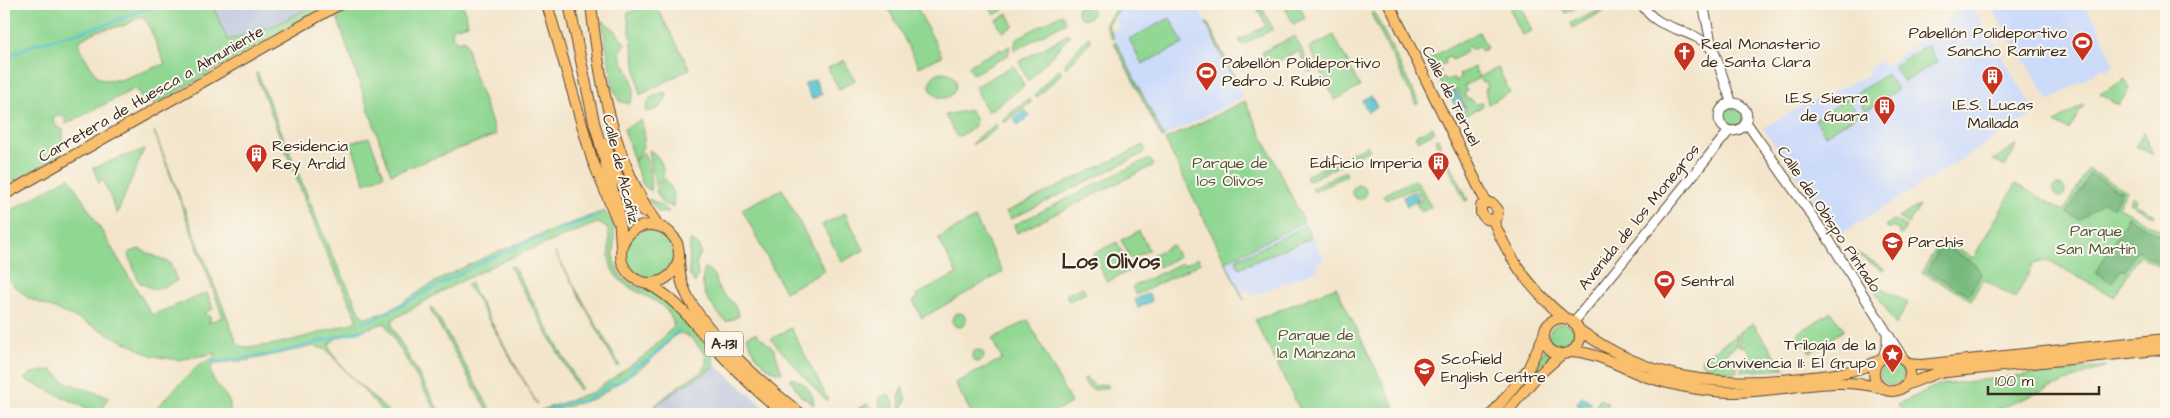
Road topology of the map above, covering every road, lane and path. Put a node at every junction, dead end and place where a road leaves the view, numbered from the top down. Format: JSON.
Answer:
{"nodes":[{"id":1,"x":340,"y":4,"type":"edge"},
{"id":2,"x":547,"y":4,"type":"edge"},
{"id":3,"x":569,"y":4,"type":"edge"},
{"id":4,"x":591,"y":4,"type":"edge"},
{"id":5,"x":1389,"y":4,"type":"edge"},
{"id":6,"x":1642,"y":4,"type":"edge"},
{"id":7,"x":1703,"y":4,"type":"edge"},
{"id":8,"x":1714,"y":52,"type":"junction"},
{"id":9,"x":589,"y":98,"type":"junction"},
{"id":10,"x":1732,"y":104,"type":"junction"},
{"id":11,"x":1746,"y":122,"type":"junction"},
{"id":12,"x":1728,"y":132,"type":"junction"},
{"id":13,"x":4,"y":195,"type":"edge"},
{"id":14,"x":621,"y":225,"type":"junction"},
{"id":15,"x":656,"y":225,"type":"junction"},
{"id":16,"x":621,"y":246,"type":"junction"},
{"id":17,"x":679,"y":254,"type":"junction"},
{"id":18,"x":646,"y":283,"type":"junction"},
{"id":19,"x":1540,"y":296,"type":"junction"},
{"id":20,"x":1552,"y":321,"type":"junction"},
{"id":21,"x":1573,"y":323,"type":"junction"},
{"id":22,"x":1887,"y":333,"type":"junction"},
{"id":23,"x":1544,"y":334,"type":"junction"},
{"id":24,"x":2166,"y":339,"type":"edge"},
{"id":25,"x":2166,"y":349,"type":"edge"},
{"id":26,"x":1567,"y":353,"type":"junction"},
{"id":27,"x":1882,"y":359,"type":"junction"},
{"id":28,"x":1906,"y":362,"type":"junction"},
{"id":29,"x":1906,"y":385,"type":"junction"},
{"id":30,"x":1881,"y":388,"type":"junction"},
{"id":31,"x":785,"y":414,"type":"edge"},
{"id":32,"x":800,"y":414,"type":"edge"},
{"id":33,"x":1492,"y":414,"type":"edge"},
{"id":34,"x":1505,"y":414,"type":"edge"}],
"edges":[{"from":1,"to":13,"type":"main road","name":"Carretera de Huesca a Almuniente"},
{"from":2,"to":14,"type":"main road"},
{"from":3,"to":9,"type":"main road","name":"Calle de Alcañiz","number":"A-131"},
{"from":4,"to":15,"type":"main road"},
{"from":5,"to":19,"type":"main road","name":"Calle de Teruel"},
{"from":6,"to":8,"type":"street"},
{"from":7,"to":8,"type":"street"},
{"from":8,"to":10,"type":"street"},
{"from":9,"to":14,"type":"main road","name":"Calle de Alcañiz","number":"A-131"},
{"from":9,"to":15,"type":"main road","name":"Calle de Alcañiz","number":"A-131"},
{"from":10,"to":11,"type":"street"},
{"from":10,"to":12,"type":"street"},
{"from":11,"to":12,"type":"street"},
{"from":11,"to":22,"type":"street","name":"Calle del Obispo Pintado"},
{"from":12,"to":21,"type":"street","name":"Avenida de los Monegros"},
{"from":14,"to":16,"type":"main road","name":"Calle de Alcañiz","number":"A-131"},
{"from":15,"to":16,"type":"main road"},
{"from":15,"to":17,"type":"main road","number":"A-131"},
{"from":16,"to":18,"type":"main road","number":"A-131"},
{"from":17,"to":18,"type":"main road"},
{"from":17,"to":32,"type":"main road","number":"A-131"},
{"from":18,"to":31,"type":"main road","number":"A-131"},
{"from":19,"to":20,"type":"main road"},
{"from":19,"to":21,"type":"main road"},
{"from":20,"to":21,"type":"main road"},
{"from":20,"to":23,"type":"main road"},
{"from":21,"to":26,"type":"main road"},
{"from":21,"to":27,"type":"main road"},
{"from":22,"to":27,"type":"street"},
{"from":22,"to":28,"type":"street","name":"Calle del Obispo Pintado"},
{"from":23,"to":26,"type":"main road"},
{"from":23,"to":33,"type":"main road"},
{"from":24,"to":28,"type":"main road"},
{"from":25,"to":29,"type":"main road"},
{"from":26,"to":30,"type":"main road"},
{"from":26,"to":34,"type":"main road"},
{"from":27,"to":28,"type":"main road"},
{"from":27,"to":30,"type":"main road"},
{"from":28,"to":29,"type":"main road"},
{"from":29,"to":30,"type":"main road"}]}
